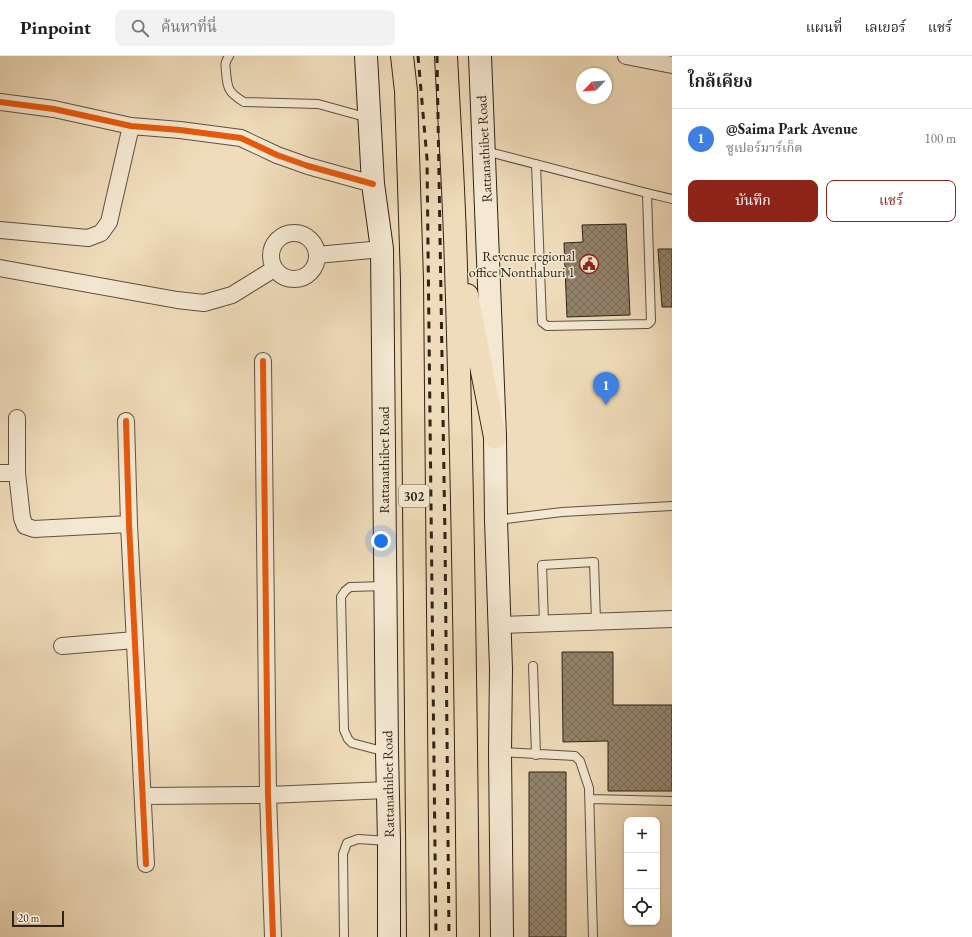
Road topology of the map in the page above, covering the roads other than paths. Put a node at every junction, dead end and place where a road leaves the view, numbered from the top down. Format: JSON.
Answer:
{"nodes":[{"id":1,"x":229,"y":56,"type":"edge"},
{"id":2,"x":366,"y":56,"type":"edge"},
{"id":3,"x":402,"y":56,"type":"edge"},
{"id":4,"x":446,"y":56,"type":"edge"},
{"id":5,"x":480,"y":56,"type":"edge"},
{"id":6,"x":626,"y":56,"type":"edge"},
{"id":7,"x":672,"y":65,"type":"edge"},
{"id":8,"x":0,"y":102,"type":"edge"},
{"id":9,"x":370,"y":118,"type":"junction"},
{"id":10,"x":131,"y":126,"type":"junction"},
{"id":11,"x":484,"y":151,"type":"junction"},
{"id":12,"x":536,"y":164,"type":"junction"},
{"id":13,"x":373,"y":184,"type":"junction"},
{"id":14,"x":647,"y":193,"type":"junction"},
{"id":15,"x":672,"y":199,"type":"edge"},
{"id":16,"x":0,"y":230,"type":"edge"},
{"id":17,"x":455,"y":235,"type":"junction"},
{"id":18,"x":382,"y":248,"type":"junction"},
{"id":19,"x":317,"y":256,"type":"junction"},
{"id":20,"x":0,"y":268,"type":"edge"},
{"id":21,"x":274,"y":269,"type":"junction"},
{"id":22,"x":263,"y":362,"type":"dead end"},
{"id":23,"x":17,"y":418,"type":"dead end"},
{"id":24,"x":126,"y":421,"type":"dead end"},
{"id":25,"x":496,"y":437,"type":"junction"},
{"id":26,"x":0,"y":473,"type":"edge"},
{"id":27,"x":17,"y":473,"type":"junction"},
{"id":28,"x":672,"y":506,"type":"edge"},
{"id":29,"x":496,"y":520,"type":"junction"},
{"id":30,"x":129,"y":524,"type":"junction"},
{"id":31,"x":385,"y":586,"type":"junction"},
{"id":32,"x":672,"y":619,"type":"edge"},
{"id":33,"x":596,"y":621,"type":"junction"},
{"id":34,"x":544,"y":623,"type":"junction"},
{"id":35,"x":500,"y":625,"type":"junction"},
{"id":36,"x":135,"y":640,"type":"junction"},
{"id":37,"x":62,"y":646,"type":"dead end"},
{"id":38,"x":533,"y":666,"type":"dead end"},
{"id":39,"x":387,"y":752,"type":"junction"},
{"id":40,"x":500,"y":752,"type":"junction"},
{"id":41,"x":536,"y":755,"type":"junction"},
{"id":42,"x":387,"y":790,"type":"junction"},
{"id":43,"x":268,"y":795,"type":"junction"},
{"id":44,"x":143,"y":796,"type":"junction"},
{"id":45,"x":590,"y":799,"type":"junction"},
{"id":46,"x":672,"y":801,"type":"edge"},
{"id":47,"x":389,"y":841,"type":"junction"},
{"id":48,"x":146,"y":864,"type":"dead end"},
{"id":49,"x":273,"y":937,"type":"edge"},
{"id":50,"x":344,"y":937,"type":"edge"},
{"id":51,"x":389,"y":937,"type":"edge"},
{"id":52,"x":418,"y":937,"type":"edge"},
{"id":53,"x":468,"y":937,"type":"edge"},
{"id":54,"x":502,"y":937,"type":"edge"},
{"id":55,"x":593,"y":937,"type":"edge"}],
"edges":[{"from":1,"to":9,"type":"lane"},
{"from":2,"to":9,"type":"main road","name":"Rattanathibet Road","number":"302"},
{"from":3,"to":52,"type":"main road","name":"Rattanathibet Road","number":"302"},
{"from":4,"to":17,"type":"main road"},
{"from":5,"to":11,"type":"main road","name":"Rattanathibet Road"},
{"from":6,"to":7,"type":"street"},
{"from":8,"to":10,"type":"street"},
{"from":9,"to":13,"type":"main road","name":"Rattanathibet Road","number":"302"},
{"from":10,"to":13,"type":"street"},
{"from":10,"to":16,"type":"street"},
{"from":11,"to":12,"type":"lane"},
{"from":11,"to":25,"type":"main road","name":"Rattanathibet Road"},
{"from":12,"to":14,"type":"lane"},
{"from":12,"to":14,"type":"lane"},
{"from":13,"to":18,"type":"main road","name":"Rattanathibet Road","number":"302"},
{"from":14,"to":15,"type":"lane"},
{"from":17,"to":25,"type":"main road"},
{"from":17,"to":53,"type":"main road"},
{"from":18,"to":19,"type":"street"},
{"from":18,"to":31,"type":"main road","name":"Rattanathibet Road","number":"302"},
{"from":19,"to":21,"type":"street"},
{"from":19,"to":21,"type":"street"},
{"from":20,"to":21,"type":"street"},
{"from":22,"to":43,"type":"street"},
{"from":23,"to":27,"type":"street"},
{"from":24,"to":30,"type":"street"},
{"from":25,"to":29,"type":"main road","name":"Rattanathibet Road"},
{"from":26,"to":27,"type":"street"},
{"from":27,"to":30,"type":"street"},
{"from":28,"to":29,"type":"lane"},
{"from":29,"to":35,"type":"main road","name":"Rattanathibet Road"},
{"from":30,"to":36,"type":"street"},
{"from":31,"to":39,"type":"main road","name":"Rattanathibet Road","number":"302"},
{"from":31,"to":39,"type":"lane"},
{"from":32,"to":33,"type":"street"},
{"from":33,"to":34,"type":"street"},
{"from":33,"to":34,"type":"lane"},
{"from":34,"to":35,"type":"street"},
{"from":35,"to":40,"type":"main road","name":"Rattanathibet Road"},
{"from":36,"to":37,"type":"street"},
{"from":36,"to":44,"type":"street"},
{"from":38,"to":41,"type":"lane"},
{"from":39,"to":42,"type":"main road","name":"Rattanathibet Road","number":"302"},
{"from":40,"to":41,"type":"lane"},
{"from":40,"to":54,"type":"main road","name":"Rattanathibet Road"},
{"from":41,"to":45,"type":"lane"},
{"from":42,"to":43,"type":"street"},
{"from":42,"to":47,"type":"main road","name":"Rattanathibet Road","number":"302"},
{"from":43,"to":44,"type":"street"},
{"from":43,"to":49,"type":"street"},
{"from":44,"to":48,"type":"street"},
{"from":45,"to":46,"type":"lane"},
{"from":45,"to":55,"type":"lane"},
{"from":47,"to":50,"type":"lane"},
{"from":47,"to":51,"type":"main road","name":"Rattanathibet Road","number":"302"}]}
